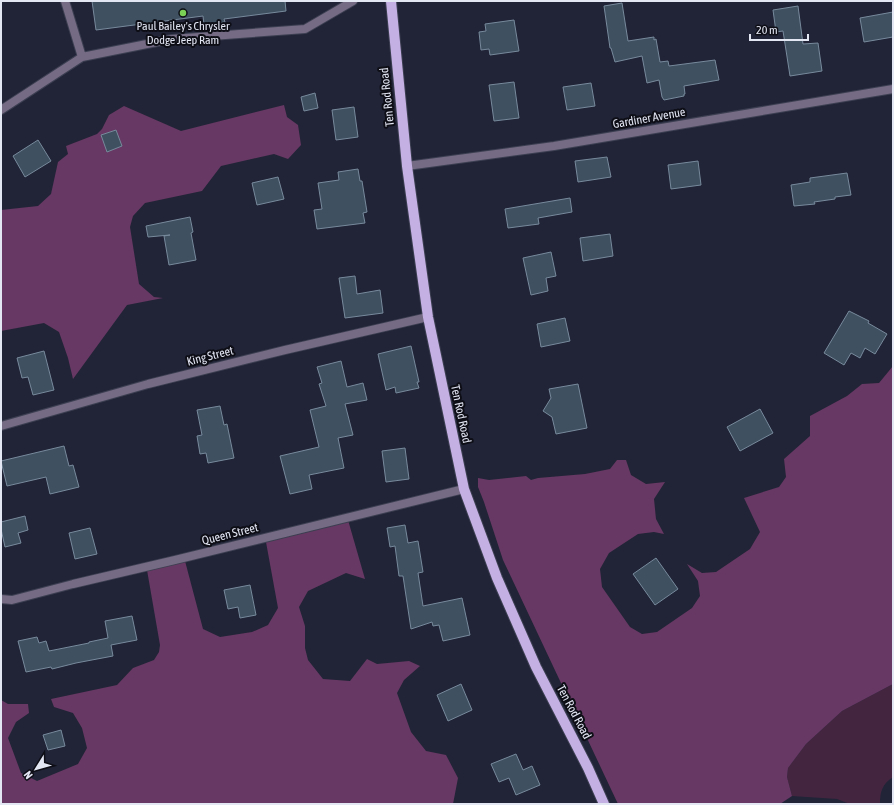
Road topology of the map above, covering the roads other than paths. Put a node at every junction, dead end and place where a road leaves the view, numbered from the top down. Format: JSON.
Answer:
{"nodes":[{"id":1,"x":65,"y":1,"type":"edge"},
{"id":2,"x":353,"y":1,"type":"edge"},
{"id":3,"x":391,"y":1,"type":"edge"},
{"id":4,"x":82,"y":57,"type":"junction"},
{"id":5,"x":893,"y":88,"type":"edge"},
{"id":6,"x":1,"y":110,"type":"edge"},
{"id":7,"x":407,"y":166,"type":"junction"},
{"id":8,"x":428,"y":318,"type":"junction"},
{"id":9,"x":1,"y":426,"type":"edge"},
{"id":10,"x":464,"y":489,"type":"junction"},
{"id":11,"x":1,"y":599,"type":"edge"},
{"id":12,"x":604,"y":804,"type":"edge"}],
"edges":[{"from":1,"to":4,"type":"street"},
{"from":2,"to":4,"type":"street"},
{"from":3,"to":7,"type":"main road","name":"Ten Rod Road"},
{"from":4,"to":6,"type":"street"},
{"from":5,"to":7,"type":"street","name":"Gardiner Avenue"},
{"from":7,"to":8,"type":"main road","name":"Ten Rod Road"},
{"from":8,"to":9,"type":"street","name":"King Street"},
{"from":8,"to":10,"type":"main road","name":"Ten Rod Road"},
{"from":10,"to":11,"type":"street","name":"Queen Street"},
{"from":10,"to":12,"type":"main road","name":"Ten Rod Road"}]}
